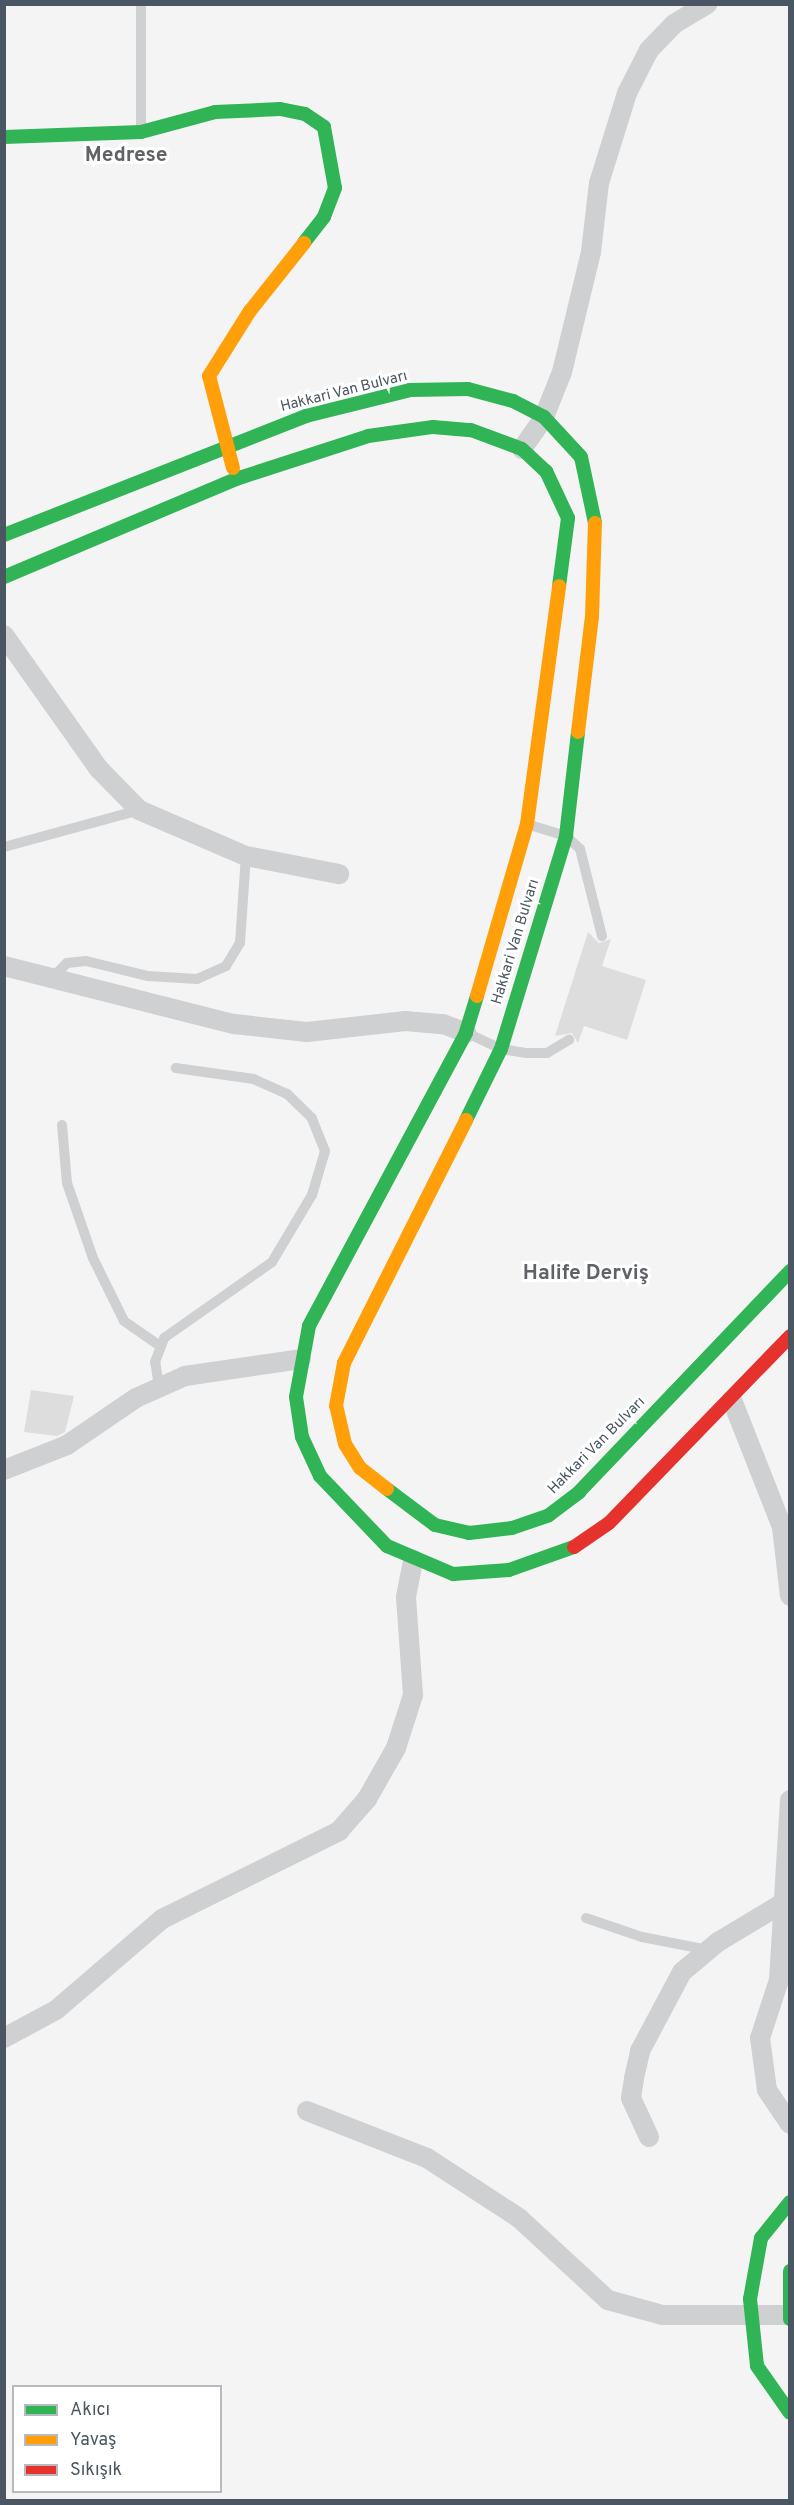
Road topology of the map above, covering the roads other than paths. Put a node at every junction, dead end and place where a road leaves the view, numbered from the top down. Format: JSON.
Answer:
{"nodes":[{"id":1,"x":141,"y":4,"type":"edge"},
{"id":2,"x":707,"y":4,"type":"edge"},
{"id":3,"x":141,"y":132,"type":"junction"},
{"id":4,"x":4,"y":137,"type":"edge"},
{"id":5,"x":544,"y":417,"type":"junction"},
{"id":6,"x":225,"y":445,"type":"junction"},
{"id":7,"x":522,"y":449,"type":"junction"},
{"id":8,"x":236,"y":479,"type":"junction"},
{"id":9,"x":4,"y":514,"type":"edge"},
{"id":10,"x":11,"y":533,"type":"edge"},
{"id":11,"x":4,"y":577,"type":"edge"},
{"id":12,"x":4,"y":635,"type":"edge"},
{"id":13,"x":139,"y":810,"type":"junction"},
{"id":14,"x":526,"y":824,"type":"junction"},
{"id":15,"x":566,"y":836,"type":"junction"},
{"id":16,"x":4,"y":847,"type":"edge"},
{"id":17,"x":246,"y":856,"type":"junction"},
{"id":18,"x":339,"y":874,"type":"dead end"},
{"id":19,"x":602,"y":936,"type":"dead end"},
{"id":20,"x":4,"y":966,"type":"edge"},
{"id":21,"x":52,"y":978,"type":"junction"},
{"id":22,"x":466,"y":1033,"type":"junction"},
{"id":23,"x":569,"y":1041,"type":"dead end"},
{"id":24,"x":501,"y":1049,"type":"junction"},
{"id":25,"x":176,"y":1068,"type":"dead end"},
{"id":26,"x":62,"y":1125,"type":"dead end"},
{"id":27,"x":789,"y":1271,"type":"edge"},
{"id":28,"x":789,"y":1336,"type":"edge"},
{"id":29,"x":160,"y":1346,"type":"junction"},
{"id":30,"x":301,"y":1359,"type":"junction"},
{"id":31,"x":159,"y":1386,"type":"junction"},
{"id":32,"x":732,"y":1400,"type":"junction"},
{"id":33,"x":4,"y":1470,"type":"edge"},
{"id":34,"x":413,"y":1560,"type":"junction"},
{"id":35,"x":789,"y":1596,"type":"edge"},
{"id":36,"x":789,"y":1800,"type":"edge"},
{"id":37,"x":783,"y":1903,"type":"junction"},
{"id":38,"x":586,"y":1918,"type":"dead end"},
{"id":39,"x":708,"y":1950,"type":"junction"},
{"id":40,"x":4,"y":2038,"type":"edge"},
{"id":41,"x":307,"y":2111,"type":"dead end"},
{"id":42,"x":789,"y":2124,"type":"edge"},
{"id":43,"x":649,"y":2137,"type":"dead end"},
{"id":44,"x":789,"y":2202,"type":"edge"},
{"id":45,"x":789,"y":2271,"type":"edge"},
{"id":46,"x":789,"y":2317,"type":"edge"},
{"id":47,"x":752,"y":2319,"type":"junction"},
{"id":48,"x":789,"y":2413,"type":"edge"}],
"edges":[{"from":1,"to":3,"type":"lane"},
{"from":2,"to":5,"type":"street"},
{"from":3,"to":4,"type":"main road"},
{"from":3,"to":6,"type":"main road"},
{"from":5,"to":6,"type":"main road","name":"Hakkari Van Bulvarı"},
{"from":5,"to":7,"type":"street"},
{"from":5,"to":15,"type":"main road","name":"Hakkari Van Bulvarı"},
{"from":6,"to":8,"type":"main road"},
{"from":6,"to":10,"type":"main road","name":"Hakkari Van Bulvarı"},
{"from":7,"to":8,"type":"main road","name":"Hakkari Van Bulvarı"},
{"from":7,"to":14,"type":"main road","name":"Hakkari Van Bulvarı"},
{"from":8,"to":11,"type":"main road","name":"Hakkari Van Bulvarı"},
{"from":9,"to":10,"type":"street"},
{"from":12,"to":13,"type":"street"},
{"from":13,"to":16,"type":"lane"},
{"from":13,"to":17,"type":"street"},
{"from":14,"to":15,"type":"lane"},
{"from":14,"to":22,"type":"main road","name":"Hakkari Van Bulvarı"},
{"from":15,"to":19,"type":"lane"},
{"from":15,"to":24,"type":"main road","name":"Hakkari Van Bulvarı"},
{"from":17,"to":18,"type":"street"},
{"from":17,"to":21,"type":"lane"},
{"from":20,"to":21,"type":"street"},
{"from":21,"to":22,"type":"street"},
{"from":22,"to":24,"type":"lane"},
{"from":22,"to":30,"type":"main road","name":"Hakkari Van Bulvarı"},
{"from":23,"to":24,"type":"lane"},
{"from":24,"to":27,"type":"main road","name":"Hakkari Van Bulvarı"},
{"from":25,"to":29,"type":"lane"},
{"from":26,"to":29,"type":"lane"},
{"from":28,"to":32,"type":"main road","name":"Hakkari Van Bulvarı"},
{"from":29,"to":31,"type":"lane"},
{"from":30,"to":31,"type":"street"},
{"from":30,"to":34,"type":"main road","name":"Hakkari Van Bulvarı"},
{"from":31,"to":33,"type":"street"},
{"from":32,"to":34,"type":"main road","name":"Hakkari Van Bulvarı"},
{"from":32,"to":35,"type":"street"},
{"from":34,"to":40,"type":"street"},
{"from":36,"to":37,"type":"street"},
{"from":37,"to":39,"type":"street"},
{"from":37,"to":42,"type":"street"},
{"from":38,"to":39,"type":"lane"},
{"from":39,"to":43,"type":"street"},
{"from":41,"to":47,"type":"street"},
{"from":44,"to":47,"type":"main road"},
{"from":45,"to":46,"type":"main road"},
{"from":46,"to":47,"type":"street"},
{"from":47,"to":48,"type":"main road"}]}
